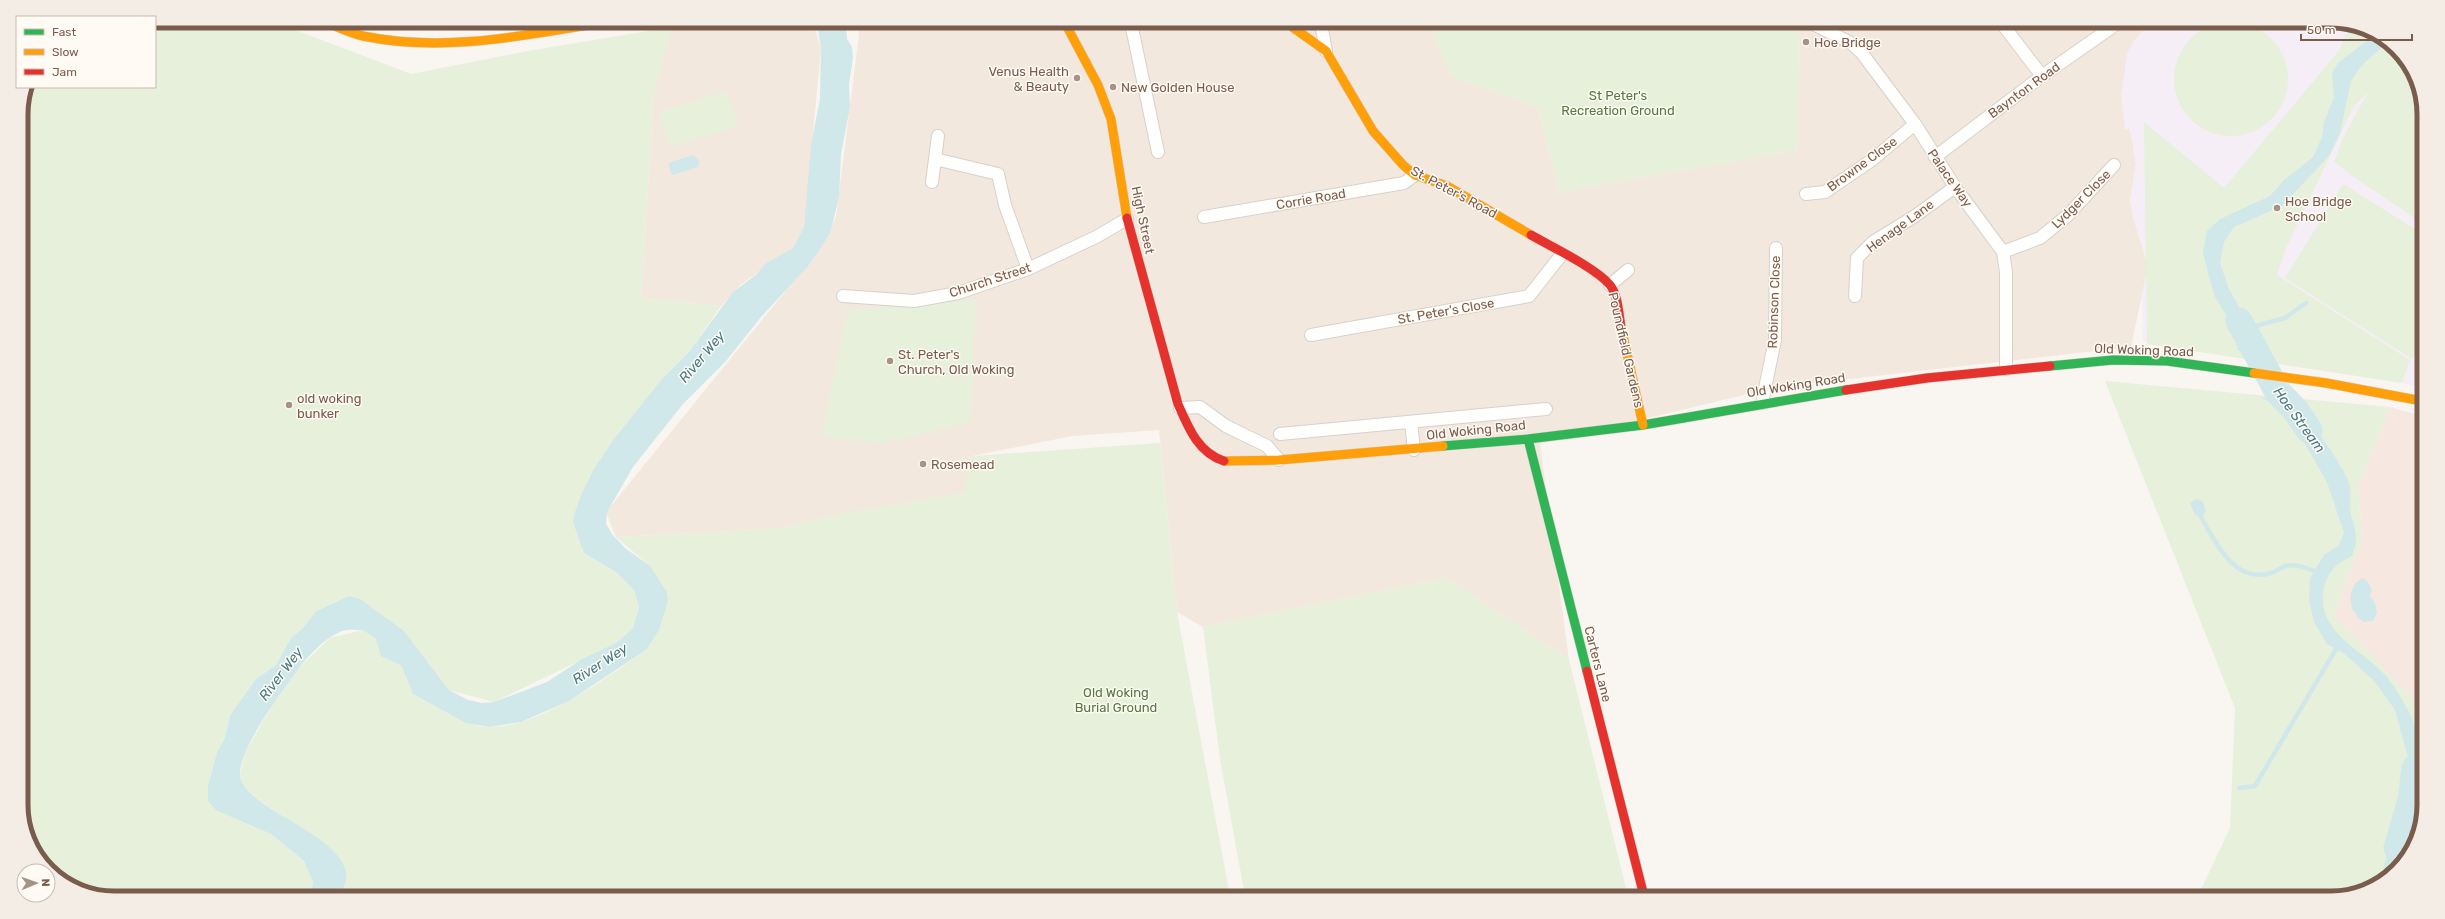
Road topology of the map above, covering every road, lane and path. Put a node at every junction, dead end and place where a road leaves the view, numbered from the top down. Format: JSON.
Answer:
{"nodes":[{"id":1,"x":340,"y":28,"type":"edge"},
{"id":2,"x":568,"y":28,"type":"edge"},
{"id":3,"x":1070,"y":28,"type":"edge"},
{"id":4,"x":1132,"y":28,"type":"edge"},
{"id":5,"x":1294,"y":28,"type":"edge"},
{"id":6,"x":1322,"y":28,"type":"edge"},
{"id":7,"x":1821,"y":28,"type":"edge"},
{"id":8,"x":2005,"y":28,"type":"edge"},
{"id":9,"x":2112,"y":28,"type":"edge"},
{"id":10,"x":1326,"y":51,"type":"junction"},
{"id":11,"x":2042,"y":76,"type":"junction"},
{"id":12,"x":1914,"y":124,"type":"junction"},
{"id":13,"x":938,"y":136,"type":"dead end"},
{"id":14,"x":1158,"y":152,"type":"dead end"},
{"id":15,"x":1935,"y":157,"type":"junction"},
{"id":16,"x":935,"y":158,"type":"junction"},
{"id":17,"x":2114,"y":165,"type":"dead end"},
{"id":18,"x":1415,"y":175,"type":"junction"},
{"id":19,"x":932,"y":182,"type":"dead end"},
{"id":20,"x":1955,"y":187,"type":"junction"},
{"id":21,"x":1806,"y":194,"type":"dead end"},
{"id":22,"x":1204,"y":218,"type":"dead end"},
{"id":23,"x":1127,"y":219,"type":"junction"},
{"id":24,"x":1776,"y":248,"type":"dead end"},
{"id":25,"x":2003,"y":252,"type":"junction"},
{"id":26,"x":1562,"y":254,"type":"junction"},
{"id":27,"x":1028,"y":269,"type":"junction"},
{"id":28,"x":1628,"y":270,"type":"dead end"},
{"id":29,"x":1610,"y":285,"type":"junction"},
{"id":30,"x":843,"y":296,"type":"dead end"},
{"id":31,"x":1855,"y":296,"type":"dead end"},
{"id":32,"x":1311,"y":335,"type":"dead end"},
{"id":33,"x":2006,"y":369,"type":"junction"},
{"id":34,"x":2417,"y":400,"type":"edge"},
{"id":35,"x":1762,"y":403,"type":"junction"},
{"id":36,"x":1180,"y":408,"type":"junction"},
{"id":37,"x":1546,"y":409,"type":"dead end"},
{"id":38,"x":1411,"y":422,"type":"junction"},
{"id":39,"x":1643,"y":425,"type":"junction"},
{"id":40,"x":1188,"y":428,"type":"joint"},
{"id":41,"x":1280,"y":434,"type":"dead end"},
{"id":42,"x":1528,"y":438,"type":"junction"},
{"id":43,"x":1414,"y":450,"type":"junction"},
{"id":44,"x":1279,"y":460,"type":"junction"},
{"id":45,"x":1643,"y":891,"type":"edge"}],
"edges":[{"from":1,"to":2,"type":"main road"},
{"from":3,"to":23,"type":"main road","name":"High Street"},
{"from":4,"to":14,"type":"street"},
{"from":5,"to":10,"type":"main road","name":"St. Peter's Road"},
{"from":6,"to":10,"type":"street","name":"St. Peter's Road"},
{"from":7,"to":12,"type":"street","name":"Palace Way"},
{"from":8,"to":11,"type":"street"},
{"from":9,"to":11,"type":"street","name":"Baynton Road"},
{"from":10,"to":18,"type":"main road","name":"St. Peter's Road"},
{"from":11,"to":15,"type":"street","name":"Baynton Road"},
{"from":12,"to":15,"type":"street","name":"Palace Way"},
{"from":12,"to":21,"type":"street","name":"Browne Close"},
{"from":13,"to":16,"type":"street"},
{"from":15,"to":20,"type":"street","name":"Palace Way"},
{"from":16,"to":19,"type":"street"},
{"from":16,"to":27,"type":"street"},
{"from":17,"to":25,"type":"street","name":"Lydger Close"},
{"from":18,"to":22,"type":"street","name":"Corrie Road"},
{"from":18,"to":26,"type":"main road","name":"St. Peter's Road"},
{"from":20,"to":25,"type":"street","name":"Palace Way"},
{"from":20,"to":31,"type":"street","name":"Henage Lane"},
{"from":23,"to":27,"type":"street","name":"Church Street"},
{"from":23,"to":36,"type":"main road","name":"High Street"},
{"from":24,"to":35,"type":"street","name":"Robinson Close"},
{"from":25,"to":33,"type":"street","name":"Palace Way"},
{"from":26,"to":29,"type":"main road","name":"Poundfield Gardens"},
{"from":26,"to":32,"type":"street","name":"St. Peter's Close"},
{"from":27,"to":30,"type":"street","name":"Church Street"},
{"from":28,"to":29,"type":"street"},
{"from":29,"to":39,"type":"main road","name":"Poundfield Gardens"},
{"from":33,"to":34,"type":"main road","name":"Old Woking Road"},
{"from":33,"to":35,"type":"main road","name":"Old Woking Road"},
{"from":35,"to":39,"type":"main road","name":"Old Woking Road"},
{"from":36,"to":40,"type":"main road","name":"High Street"},
{"from":36,"to":44,"type":"street"},
{"from":37,"to":38,"type":"street"},
{"from":38,"to":41,"type":"street"},
{"from":38,"to":43,"type":"street"},
{"from":39,"to":42,"type":"main road","name":"Old Woking Road"},
{"from":40,"to":44,"type":"main road","name":"Old Woking Road"},
{"from":42,"to":43,"type":"main road","name":"Old Woking Road"},
{"from":42,"to":45,"type":"main road","name":"Carters Lane"},
{"from":43,"to":44,"type":"main road","name":"Old Woking Road"}]}
